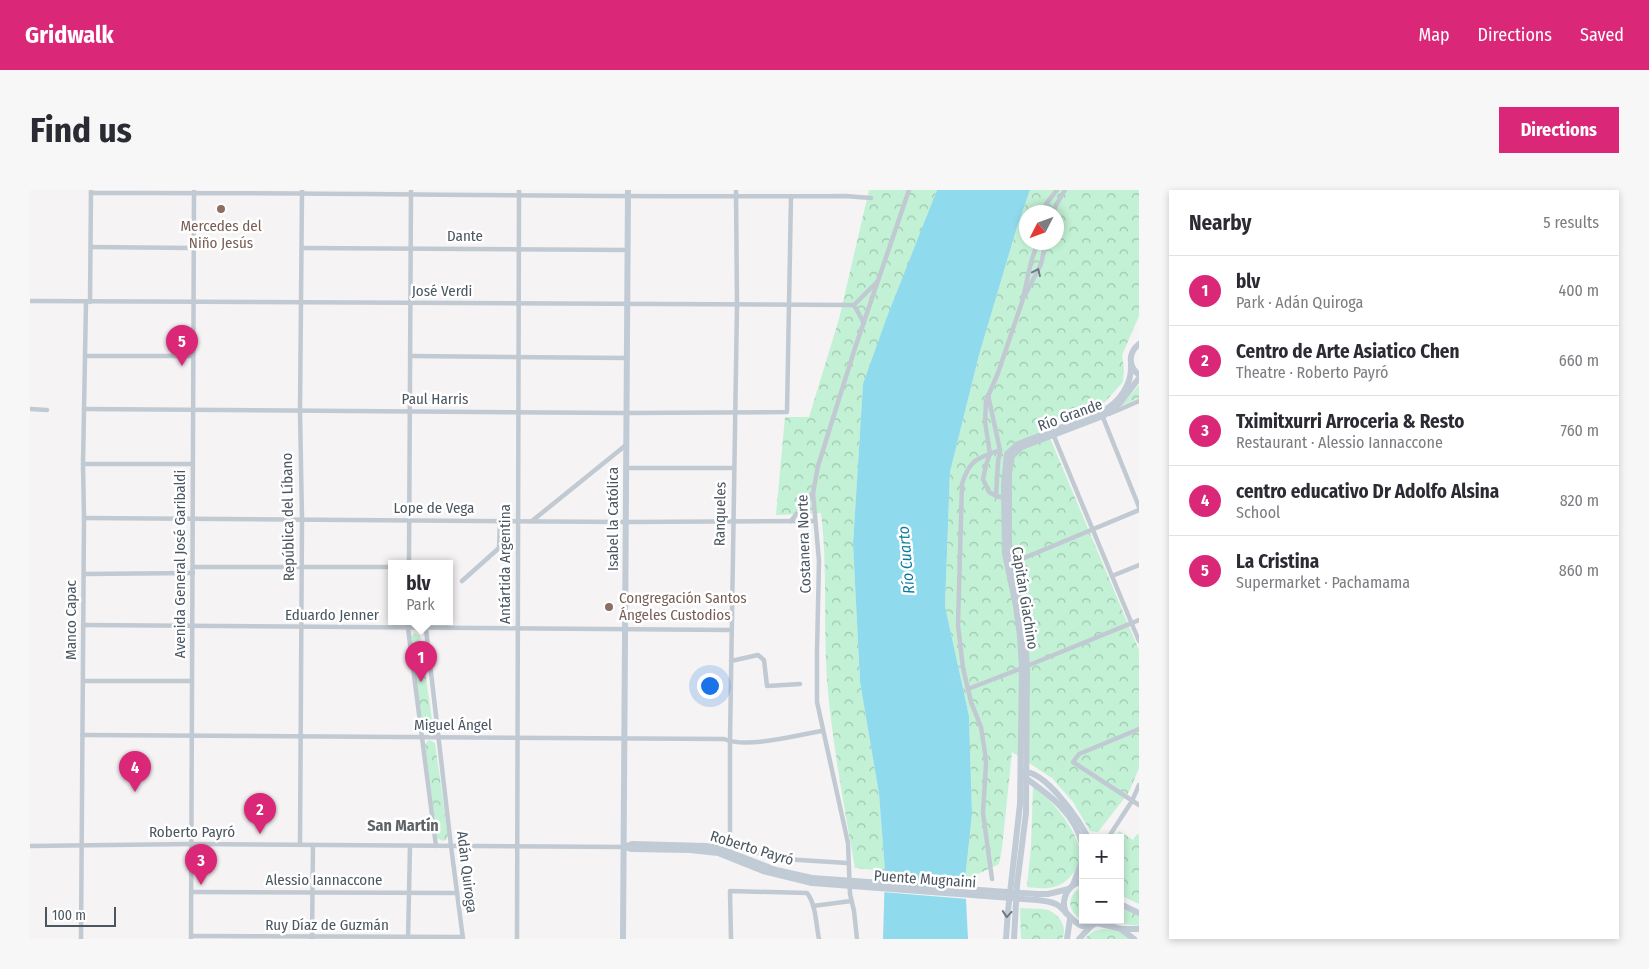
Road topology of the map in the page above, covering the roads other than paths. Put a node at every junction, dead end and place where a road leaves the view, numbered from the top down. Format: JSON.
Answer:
{"nodes":[{"id":1,"x":736,"y":190,"type":"edge"},
{"id":2,"x":845,"y":190,"type":"edge"},
{"id":3,"x":909,"y":190,"type":"edge"},
{"id":4,"x":1057,"y":190,"type":"edge"},
{"id":5,"x":1065,"y":190,"type":"edge"},
{"id":6,"x":194,"y":191,"type":"edge"},
{"id":7,"x":256,"y":191,"type":"edge"},
{"id":8,"x":91,"y":192,"type":"edge"},
{"id":9,"x":302,"y":192,"type":"edge"},
{"id":10,"x":411,"y":192,"type":"edge"},
{"id":11,"x":519,"y":193,"type":"edge"},
{"id":12,"x":628,"y":193,"type":"edge"},
{"id":13,"x":736,"y":196,"type":"junction"},
{"id":14,"x":791,"y":196,"type":"junction"},
{"id":15,"x":845,"y":196,"type":"junction"},
{"id":16,"x":871,"y":198,"type":"dead end"},
{"id":17,"x":1046,"y":205,"type":"edge"},
{"id":18,"x":1056,"y":205,"type":"edge"},
{"id":19,"x":91,"y":247,"type":"junction"},
{"id":20,"x":194,"y":248,"type":"junction"},
{"id":21,"x":302,"y":248,"type":"junction"},
{"id":22,"x":411,"y":248,"type":"junction"},
{"id":23,"x":519,"y":249,"type":"junction"},
{"id":24,"x":627,"y":250,"type":"junction"},
{"id":25,"x":1035,"y":250,"type":"edge"},
{"id":26,"x":1044,"y":250,"type":"edge"},
{"id":27,"x":878,"y":280,"type":"junction"},
{"id":28,"x":1023,"y":299,"type":"junction"},
{"id":29,"x":30,"y":301,"type":"edge"},
{"id":30,"x":88,"y":302,"type":"junction"},
{"id":31,"x":194,"y":302,"type":"junction"},
{"id":32,"x":302,"y":302,"type":"junction"},
{"id":33,"x":410,"y":303,"type":"junction"},
{"id":34,"x":518,"y":304,"type":"junction"},
{"id":35,"x":627,"y":304,"type":"junction"},
{"id":36,"x":737,"y":305,"type":"junction"},
{"id":37,"x":790,"y":305,"type":"junction"},
{"id":38,"x":854,"y":305,"type":"junction"},
{"id":39,"x":864,"y":323,"type":"junction"},
{"id":40,"x":1139,"y":344,"type":"edge"},
{"id":41,"x":86,"y":356,"type":"junction"},
{"id":42,"x":193,"y":356,"type":"junction"},
{"id":43,"x":410,"y":356,"type":"junction"},
{"id":44,"x":518,"y":358,"type":"junction"},
{"id":45,"x":627,"y":358,"type":"junction"},
{"id":46,"x":1131,"y":365,"type":"junction"},
{"id":47,"x":1139,"y":377,"type":"edge"},
{"id":48,"x":988,"y":395,"type":"junction"},
{"id":49,"x":1139,"y":401,"type":"edge"},
{"id":50,"x":30,"y":409,"type":"edge"},
{"id":51,"x":84,"y":409,"type":"junction"},
{"id":52,"x":47,"y":410,"type":"dead end"},
{"id":53,"x":193,"y":411,"type":"junction"},
{"id":54,"x":300,"y":411,"type":"junction"},
{"id":55,"x":410,"y":412,"type":"junction"},
{"id":56,"x":518,"y":412,"type":"junction"},
{"id":57,"x":626,"y":413,"type":"junction"},
{"id":58,"x":735,"y":413,"type":"junction"},
{"id":59,"x":1102,"y":414,"type":"junction"},
{"id":60,"x":1052,"y":432,"type":"junction"},
{"id":61,"x":626,"y":445,"type":"junction"},
{"id":62,"x":1000,"y":450,"type":"junction"},
{"id":63,"x":990,"y":454,"type":"junction"},
{"id":64,"x":1012,"y":456,"type":"joint"},
{"id":65,"x":83,"y":464,"type":"junction"},
{"id":66,"x":193,"y":464,"type":"junction"},
{"id":67,"x":626,"y":468,"type":"junction"},
{"id":68,"x":733,"y":468,"type":"junction"},
{"id":69,"x":813,"y":493,"type":"junction"},
{"id":70,"x":996,"y":496,"type":"junction"},
{"id":71,"x":1006,"y":498,"type":"junction"},
{"id":72,"x":1139,"y":508,"type":"edge"},
{"id":73,"x":84,"y":518,"type":"junction"},
{"id":74,"x":193,"y":519,"type":"junction"},
{"id":75,"x":302,"y":520,"type":"junction"},
{"id":76,"x":409,"y":520,"type":"junction"},
{"id":77,"x":733,"y":520,"type":"junction"},
{"id":78,"x":500,"y":521,"type":"junction"},
{"id":79,"x":518,"y":521,"type":"junction"},
{"id":80,"x":532,"y":521,"type":"junction"},
{"id":81,"x":790,"y":521,"type":"junction"},
{"id":82,"x":626,"y":522,"type":"junction"},
{"id":83,"x":814,"y":522,"type":"junction"},
{"id":84,"x":1093,"y":530,"type":"junction"},
{"id":85,"x":409,"y":560,"type":"edge"},
{"id":86,"x":1012,"y":563,"type":"junction"},
{"id":87,"x":1139,"y":565,"type":"edge"},
{"id":88,"x":192,"y":567,"type":"junction"},
{"id":89,"x":302,"y":567,"type":"junction"},
{"id":90,"x":388,"y":568,"type":"edge"},
{"id":91,"x":192,"y":573,"type":"junction"},
{"id":92,"x":84,"y":574,"type":"junction"},
{"id":93,"x":1112,"y":576,"type":"junction"},
{"id":94,"x":462,"y":582,"type":"dead end"},
{"id":95,"x":1139,"y":620,"type":"edge"},
{"id":96,"x":1131,"y":623,"type":"junction"},
{"id":97,"x":83,"y":626,"type":"junction"},
{"id":98,"x":192,"y":627,"type":"junction"},
{"id":99,"x":517,"y":627,"type":"junction"},
{"id":100,"x":301,"y":628,"type":"junction"},
{"id":101,"x":407,"y":628,"type":"junction"},
{"id":102,"x":426,"y":629,"type":"junction"},
{"id":103,"x":625,"y":629,"type":"junction"},
{"id":104,"x":731,"y":630,"type":"junction"},
{"id":105,"x":1139,"y":641,"type":"edge"},
{"id":106,"x":731,"y":660,"type":"junction"},
{"id":107,"x":1025,"y":667,"type":"junction"},
{"id":108,"x":83,"y":681,"type":"junction"},
{"id":109,"x":192,"y":681,"type":"junction"},
{"id":110,"x":800,"y":684,"type":"dead end"},
{"id":111,"x":968,"y":689,"type":"junction"},
{"id":112,"x":1139,"y":728,"type":"edge"},
{"id":113,"x":822,"y":731,"type":"junction"},
{"id":114,"x":82,"y":734,"type":"junction"},
{"id":115,"x":192,"y":735,"type":"junction"},
{"id":116,"x":301,"y":736,"type":"junction"},
{"id":117,"x":421,"y":737,"type":"junction"},
{"id":118,"x":439,"y":737,"type":"junction"},
{"id":119,"x":517,"y":738,"type":"junction"},
{"id":120,"x":624,"y":738,"type":"junction"},
{"id":121,"x":730,"y":741,"type":"junction"},
{"id":122,"x":1024,"y":774,"type":"junction"},
{"id":123,"x":1139,"y":785,"type":"edge"},
{"id":124,"x":1132,"y":801,"type":"junction"},
{"id":125,"x":1139,"y":805,"type":"edge"},
{"id":126,"x":1079,"y":834,"type":"edge"},
{"id":127,"x":1086,"y":834,"type":"edge"},
{"id":128,"x":1111,"y":834,"type":"edge"},
{"id":129,"x":192,"y":844,"type":"junction"},
{"id":130,"x":300,"y":844,"type":"junction"},
{"id":131,"x":313,"y":845,"type":"junction"},
{"id":132,"x":30,"y":846,"type":"edge"},
{"id":133,"x":82,"y":846,"type":"junction"},
{"id":134,"x":410,"y":846,"type":"junction"},
{"id":135,"x":436,"y":846,"type":"junction"},
{"id":136,"x":451,"y":846,"type":"junction"},
{"id":137,"x":516,"y":846,"type":"junction"},
{"id":138,"x":624,"y":847,"type":"junction"},
{"id":139,"x":847,"y":863,"type":"junction"},
{"id":140,"x":1079,"y":867,"type":"edge"},
{"id":141,"x":992,"y":879,"type":"dead end"},
{"id":142,"x":812,"y":880,"type":"joint"},
{"id":143,"x":1079,"y":883,"type":"edge"},
{"id":144,"x":1071,"y":886,"type":"junction"},
{"id":145,"x":192,"y":892,"type":"junction"},
{"id":146,"x":313,"y":893,"type":"junction"},
{"id":147,"x":408,"y":893,"type":"junction"},
{"id":148,"x":456,"y":893,"type":"junction"},
{"id":149,"x":1037,"y":897,"type":"junction"},
{"id":150,"x":851,"y":901,"type":"junction"},
{"id":151,"x":813,"y":906,"type":"junction"},
{"id":152,"x":1124,"y":906,"type":"edge"},
{"id":153,"x":1015,"y":911,"type":"junction"},
{"id":154,"x":1139,"y":913,"type":"edge"},
{"id":155,"x":1068,"y":916,"type":"junction"},
{"id":156,"x":1088,"y":924,"type":"edge"},
{"id":157,"x":1096,"y":924,"type":"edge"},
{"id":158,"x":1101,"y":924,"type":"edge"},
{"id":159,"x":1121,"y":929,"type":"junction"},
{"id":160,"x":1139,"y":929,"type":"edge"},
{"id":161,"x":191,"y":938,"type":"edge"},
{"id":162,"x":312,"y":938,"type":"edge"},
{"id":163,"x":408,"y":938,"type":"edge"},
{"id":164,"x":463,"y":938,"type":"edge"},
{"id":165,"x":81,"y":939,"type":"edge"},
{"id":166,"x":517,"y":939,"type":"edge"},
{"id":167,"x":623,"y":939,"type":"edge"},
{"id":168,"x":731,"y":939,"type":"edge"},
{"id":169,"x":819,"y":939,"type":"edge"},
{"id":170,"x":857,"y":939,"type":"edge"},
{"id":171,"x":1006,"y":939,"type":"edge"},
{"id":172,"x":1014,"y":939,"type":"edge"},
{"id":173,"x":1017,"y":939,"type":"edge"},
{"id":174,"x":1067,"y":939,"type":"edge"},
{"id":175,"x":1079,"y":939,"type":"edge"},
{"id":176,"x":1134,"y":939,"type":"edge"}],
"edges":[{"from":1,"to":13,"type":"street","name":"Ranqueles"},
{"from":2,"to":15,"type":"street"},
{"from":3,"to":27,"type":"street","name":"Costanera Norte"},
{"from":4,"to":17,"type":"street"},
{"from":5,"to":18,"type":"street"},
{"from":6,"to":7,"type":"street"},
{"from":6,"to":8,"type":"street"},
{"from":6,"to":20,"type":"street","name":"Avenida General José Garibaldi"},
{"from":7,"to":9,"type":"street"},
{"from":8,"to":19,"type":"street","name":"Manco Capac"},
{"from":9,"to":10,"type":"street"},
{"from":9,"to":21,"type":"street","name":"República del Líbano"},
{"from":10,"to":11,"type":"street"},
{"from":10,"to":22,"type":"street"},
{"from":11,"to":12,"type":"street"},
{"from":11,"to":23,"type":"street","name":"Antártida Argentina"},
{"from":12,"to":13,"type":"street"},
{"from":12,"to":24,"type":"main road","name":"Isabel la Católica"},
{"from":13,"to":14,"type":"street"},
{"from":13,"to":36,"type":"street","name":"Ranqueles"},
{"from":14,"to":15,"type":"street"},
{"from":14,"to":37,"type":"street"},
{"from":15,"to":16,"type":"street"},
{"from":19,"to":20,"type":"street"},
{"from":19,"to":30,"type":"street","name":"Manco Capac"},
{"from":20,"to":31,"type":"street","name":"Avenida General José Garibaldi"},
{"from":21,"to":22,"type":"street","name":"Dante"},
{"from":21,"to":32,"type":"street","name":"República del Líbano"},
{"from":22,"to":23,"type":"street","name":"Dante"},
{"from":22,"to":33,"type":"street"},
{"from":23,"to":24,"type":"street","name":"Dante"},
{"from":23,"to":34,"type":"street","name":"Antártida Argentina"},
{"from":24,"to":35,"type":"main road","name":"Isabel la Católica"},
{"from":25,"to":28,"type":"street"},
{"from":28,"to":26,"type":"street","one_way":true},
{"from":27,"to":38,"type":"street"},
{"from":27,"to":39,"type":"street","name":"Costanera Norte"},
{"from":28,"to":48,"type":"street"},
{"from":29,"to":30,"type":"street","name":"José Verdi"},
{"from":30,"to":31,"type":"street","name":"José Verdi"},
{"from":30,"to":41,"type":"street","name":"Manco Capac"},
{"from":31,"to":32,"type":"street","name":"José Verdi"},
{"from":31,"to":42,"type":"street","name":"Avenida General José Garibaldi"},
{"from":32,"to":33,"type":"street","name":"José Verdi"},
{"from":32,"to":54,"type":"street","name":"República del Líbano"},
{"from":33,"to":34,"type":"street","name":"José Verdi"},
{"from":33,"to":43,"type":"street"},
{"from":34,"to":35,"type":"street","name":"José Verdi"},
{"from":34,"to":44,"type":"street","name":"Antártida Argentina"},
{"from":35,"to":36,"type":"street","name":"José Verdi"},
{"from":35,"to":45,"type":"main road","name":"Isabel la Católica"},
{"from":36,"to":37,"type":"street","name":"José Verdi"},
{"from":36,"to":58,"type":"street","name":"Ranqueles"},
{"from":37,"to":38,"type":"street","name":"José Verdi"},
{"from":37,"to":58,"type":"street","name":"Paul Harris"},
{"from":38,"to":39,"type":"street"},
{"from":39,"to":69,"type":"street","name":"Costanera Norte"},
{"from":40,"to":46,"type":"main road"},
{"from":41,"to":42,"type":"street"},
{"from":41,"to":51,"type":"street","name":"Manco Capac"},
{"from":42,"to":53,"type":"street","name":"Avenida General José Garibaldi"},
{"from":43,"to":44,"type":"street"},
{"from":43,"to":55,"type":"street"},
{"from":44,"to":45,"type":"street"},
{"from":44,"to":56,"type":"street","name":"Antártida Argentina"},
{"from":45,"to":57,"type":"main road","name":"Isabel la Católica"},
{"from":46,"to":47,"type":"main road"},
{"from":46,"to":59,"type":"main road"},
{"from":47,"to":59,"type":"main road"},
{"from":48,"to":62,"type":"street"},
{"from":48,"to":63,"type":"street"},
{"from":49,"to":59,"type":"street","name":"Río Grande"},
{"from":50,"to":52,"type":"street"},
{"from":51,"to":53,"type":"street","name":"Paul Harris"},
{"from":51,"to":65,"type":"street","name":"Manco Capac"},
{"from":53,"to":54,"type":"street","name":"Paul Harris"},
{"from":53,"to":66,"type":"street","name":"Avenida General José Garibaldi"},
{"from":54,"to":55,"type":"street","name":"Paul Harris"},
{"from":54,"to":75,"type":"street","name":"República del Líbano"},
{"from":55,"to":56,"type":"street","name":"Paul Harris"},
{"from":55,"to":76,"type":"street"},
{"from":56,"to":57,"type":"street","name":"Paul Harris"},
{"from":56,"to":79,"type":"street","name":"Antártida Argentina"},
{"from":57,"to":58,"type":"street","name":"Paul Harris"},
{"from":57,"to":61,"type":"main road","name":"Isabel la Católica"},
{"from":58,"to":68,"type":"street","name":"Ranqueles"},
{"from":59,"to":60,"type":"main road","name":"Río Grande"},
{"from":59,"to":72,"type":"street"},
{"from":60,"to":64,"type":"main road","name":"Río Grande"},
{"from":60,"to":71,"type":"main road","name":"Capitán Giachino"},
{"from":60,"to":84,"type":"street"},
{"from":61,"to":67,"type":"main road","name":"Isabel la Católica"},
{"from":61,"to":80,"type":"street"},
{"from":62,"to":63,"type":"street"},
{"from":62,"to":70,"type":"street"},
{"from":63,"to":70,"type":"street"},
{"from":63,"to":111,"type":"street"},
{"from":64,"to":71,"type":"main road","name":"Capitán Giachino"},
{"from":65,"to":66,"type":"street"},
{"from":65,"to":73,"type":"street","name":"Manco Capac"},
{"from":66,"to":74,"type":"street","name":"Avenida General José Garibaldi"},
{"from":67,"to":68,"type":"street"},
{"from":67,"to":82,"type":"main road","name":"Isabel la Católica"},
{"from":68,"to":77,"type":"street","name":"Ranqueles"},
{"from":69,"to":81,"type":"street"},
{"from":69,"to":83,"type":"street","name":"Costanera Norte"},
{"from":70,"to":71,"type":"street"},
{"from":71,"to":86,"type":"main road","name":"Capitán Giachino"},
{"from":71,"to":107,"type":"main road","name":"Capitán Giachino"},
{"from":72,"to":84,"type":"street"},
{"from":73,"to":74,"type":"street","name":"Lope de Vega"},
{"from":73,"to":92,"type":"street","name":"Manco Capac"},
{"from":74,"to":75,"type":"street","name":"Lope de Vega"},
{"from":74,"to":88,"type":"street","name":"Avenida General José Garibaldi"},
{"from":75,"to":76,"type":"street","name":"Lope de Vega"},
{"from":75,"to":89,"type":"street","name":"República del Líbano"},
{"from":76,"to":78,"type":"street","name":"Lope de Vega"},
{"from":76,"to":85,"type":"street"},
{"from":77,"to":81,"type":"street","name":"Lope de Vega"},
{"from":77,"to":82,"type":"street","name":"Lope de Vega"},
{"from":77,"to":104,"type":"street","name":"Ranqueles"},
{"from":78,"to":79,"type":"street","name":"Lope de Vega"},
{"from":78,"to":94,"type":"street"},
{"from":79,"to":80,"type":"street","name":"Lope de Vega"},
{"from":79,"to":99,"type":"street","name":"Antártida Argentina"},
{"from":80,"to":82,"type":"street","name":"Lope de Vega"},
{"from":81,"to":83,"type":"street","name":"Lope de Vega"},
{"from":82,"to":103,"type":"main road","name":"Isabel la Católica"},
{"from":83,"to":113,"type":"street","name":"Costanera Norte"},
{"from":84,"to":86,"type":"street"},
{"from":84,"to":93,"type":"street"},
{"from":86,"to":107,"type":"main road","name":"Capitán Giachino"},
{"from":87,"to":93,"type":"street"},
{"from":88,"to":89,"type":"street"},
{"from":88,"to":91,"type":"street","name":"Avenida General José Garibaldi"},
{"from":89,"to":90,"type":"street"},
{"from":89,"to":100,"type":"street","name":"República del Líbano"},
{"from":91,"to":92,"type":"street"},
{"from":91,"to":98,"type":"street","name":"Avenida General José Garibaldi"},
{"from":92,"to":97,"type":"street","name":"Manco Capac"},
{"from":93,"to":96,"type":"street"},
{"from":95,"to":96,"type":"street"},
{"from":96,"to":105,"type":"street"},
{"from":96,"to":107,"type":"street"},
{"from":97,"to":98,"type":"street","name":"Eduardo Jenner"},
{"from":97,"to":108,"type":"street","name":"Manco Capac"},
{"from":98,"to":100,"type":"street","name":"Eduardo Jenner"},
{"from":98,"to":109,"type":"street","name":"Avenida General José Garibaldi"},
{"from":99,"to":102,"type":"street","name":"Eduardo Jenner"},
{"from":99,"to":103,"type":"street","name":"Eduardo Jenner"},
{"from":99,"to":119,"type":"street","name":"Antártida Argentina"},
{"from":100,"to":101,"type":"street","name":"Eduardo Jenner"},
{"from":100,"to":116,"type":"street","name":"República del Líbano"},
{"from":101,"to":102,"type":"street","name":"Eduardo Jenner"},
{"from":101,"to":117,"type":"street","name":"Adán Quiroga"},
{"from":102,"to":118,"type":"street","name":"Adán Quiroga"},
{"from":103,"to":104,"type":"street","name":"Eduardo Jenner"},
{"from":103,"to":120,"type":"main road","name":"Isabel la Católica"},
{"from":104,"to":106,"type":"street","name":"Ranqueles"},
{"from":106,"to":110,"type":"street"},
{"from":106,"to":121,"type":"street","name":"Ranqueles"},
{"from":107,"to":111,"type":"street"},
{"from":107,"to":122,"type":"main road","name":"Capitán Giachino"},
{"from":108,"to":109,"type":"street"},
{"from":108,"to":114,"type":"street","name":"Manco Capac"},
{"from":109,"to":115,"type":"street","name":"Avenida General José Garibaldi"},
{"from":111,"to":141,"type":"street"},
{"from":112,"to":124,"type":"street"},
{"from":113,"to":121,"type":"street","name":"Miguel Ángel"},
{"from":113,"to":139,"type":"street","name":"Costanera Norte"},
{"from":114,"to":115,"type":"street","name":"Miguel Ángel"},
{"from":114,"to":133,"type":"street","name":"Manco Capac"},
{"from":115,"to":116,"type":"street","name":"Miguel Ángel"},
{"from":115,"to":129,"type":"street","name":"Avenida General José Garibaldi"},
{"from":116,"to":117,"type":"street","name":"Miguel Ángel"},
{"from":116,"to":130,"type":"street","name":"República del Líbano"},
{"from":117,"to":118,"type":"street","name":"Miguel Ángel"},
{"from":117,"to":135,"type":"street","name":"Adán Quiroga"},
{"from":118,"to":119,"type":"street","name":"Miguel Ángel"},
{"from":118,"to":136,"type":"street","name":"Adán Quiroga"},
{"from":119,"to":120,"type":"street","name":"Miguel Ángel"},
{"from":119,"to":137,"type":"street","name":"Antártida Argentina"},
{"from":120,"to":121,"type":"street","name":"Miguel Ángel"},
{"from":120,"to":138,"type":"main road","name":"Isabel la Católica"},
{"from":121,"to":139,"type":"street","name":"Ranqueles"},
{"from":122,"to":126,"type":"main road"},
{"from":122,"to":127,"type":"main road"},
{"from":122,"to":153,"type":"main road","name":"Capitán Giachino"},
{"from":122,"to":171,"type":"main road","name":"Capitán Giachino","one_way":true},
{"from":123,"to":124,"type":"street"},
{"from":124,"to":125,"type":"street"},
{"from":124,"to":128,"type":"street"},
{"from":129,"to":130,"type":"street","name":"Roberto Payró"},
{"from":129,"to":133,"type":"street","name":"Roberto Payró"},
{"from":129,"to":145,"type":"street","name":"Avenida General José Garibaldi"},
{"from":130,"to":131,"type":"street","name":"Roberto Payró"},
{"from":131,"to":134,"type":"street","name":"Roberto Payró"},
{"from":131,"to":146,"type":"street"},
{"from":132,"to":133,"type":"street","name":"Roberto Payró"},
{"from":133,"to":165,"type":"street","name":"Manco Capac"},
{"from":134,"to":135,"type":"street","name":"Roberto Payró"},
{"from":134,"to":147,"type":"street"},
{"from":135,"to":136,"type":"street","name":"Roberto Payró"},
{"from":136,"to":137,"type":"street","name":"Roberto Payró"},
{"from":136,"to":148,"type":"street","name":"Adán Quiroga"},
{"from":137,"to":138,"type":"street","name":"Roberto Payró"},
{"from":137,"to":166,"type":"street","name":"Antártida Argentina"},
{"from":138,"to":142,"type":"main road","name":"Roberto Payró"},
{"from":138,"to":167,"type":"main road","name":"Isabel la Católica"},
{"from":139,"to":150,"type":"street","name":"Costanera Norte"},
{"from":140,"to":144,"type":"main road"},
{"from":142,"to":149,"type":"main road","name":"Puente Mugnaini","bridge":true},
{"from":143,"to":144,"type":"main road"},
{"from":144,"to":149,"type":"main road"},
{"from":144,"to":155,"type":"main road"},
{"from":145,"to":146,"type":"street","name":"Alessio Iannaccone"},
{"from":145,"to":161,"type":"street","name":"Avenida General José Garibaldi"},
{"from":146,"to":147,"type":"street","name":"Alessio Iannaccone"},
{"from":146,"to":162,"type":"street"},
{"from":147,"to":148,"type":"street","name":"Alessio Iannaccone"},
{"from":147,"to":163,"type":"street"},
{"from":148,"to":164,"type":"street","name":"Adán Quiroga"},
{"from":149,"to":155,"type":"main road"},
{"from":150,"to":151,"type":"street"},
{"from":150,"to":170,"type":"street","name":"Costanera Norte"},
{"from":151,"to":168,"type":"street"},
{"from":151,"to":169,"type":"street"},
{"from":152,"to":154,"type":"main road"},
{"from":153,"to":172,"type":"main road","name":"Capitán Giachino"},
{"from":153,"to":173,"type":"main road"},
{"from":155,"to":156,"type":"main road"},
{"from":155,"to":174,"type":"main road"},
{"from":157,"to":175,"type":"main road"},
{"from":158,"to":159,"type":"main road"},
{"from":159,"to":160,"type":"main road"},
{"from":159,"to":176,"type":"main road"},
{"from":161,"to":162,"type":"street","name":"Ruy Díaz de Guzmán"},
{"from":162,"to":163,"type":"street","name":"Ruy Díaz de Guzmán"},
{"from":163,"to":164,"type":"street","name":"Ruy Díaz de Guzmán"}]}
